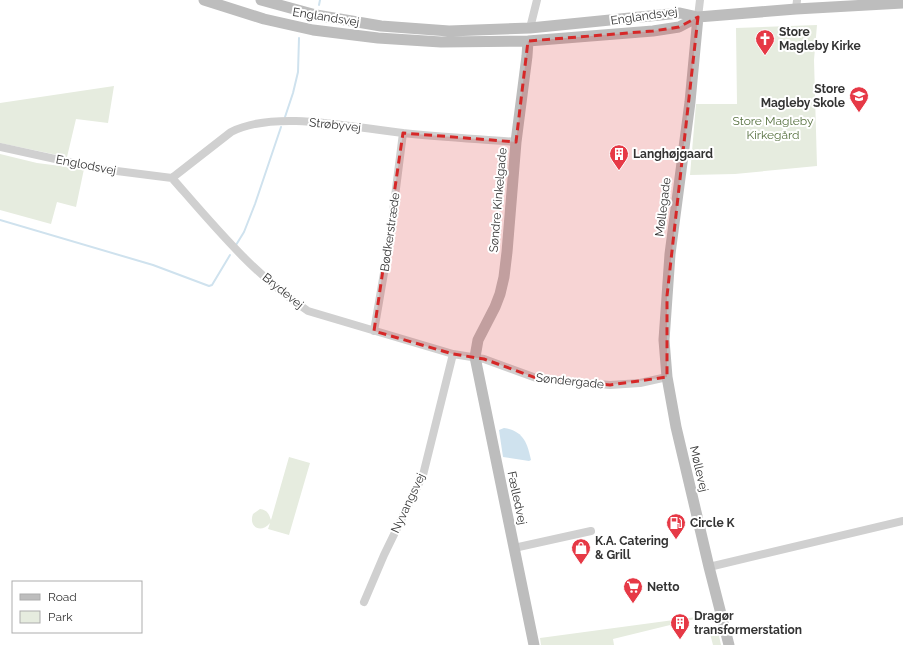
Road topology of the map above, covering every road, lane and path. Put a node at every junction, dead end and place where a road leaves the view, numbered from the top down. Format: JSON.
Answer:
{"nodes":[{"id":1,"x":204,"y":0,"type":"edge"},
{"id":2,"x":261,"y":0,"type":"edge"},
{"id":3,"x":537,"y":0,"type":"edge"},
{"id":4,"x":700,"y":0,"type":"edge"},
{"id":5,"x":797,"y":4,"type":"edge"},
{"id":6,"x":903,"y":4,"type":"edge"},
{"id":7,"x":698,"y":17,"type":"junction"},
{"id":8,"x":530,"y":28,"type":"junction"},
{"id":9,"x":528,"y":41,"type":"junction"},
{"id":10,"x":403,"y":133,"type":"junction"},
{"id":11,"x":516,"y":142,"type":"junction"},
{"id":12,"x":0,"y":147,"type":"edge"},
{"id":13,"x":172,"y":178,"type":"junction"},
{"id":14,"x":374,"y":331,"type":"junction"},
{"id":15,"x":453,"y":354,"type":"junction"},
{"id":16,"x":475,"y":357,"type":"junction"},
{"id":17,"x":667,"y":377,"type":"junction"},
{"id":18,"x":903,"y":521,"type":"edge"},
{"id":19,"x":591,"y":531,"type":"dead end"},
{"id":20,"x":514,"y":548,"type":"junction"},
{"id":21,"x":709,"y":567,"type":"junction"},
{"id":22,"x":364,"y":602,"type":"dead end"},
{"id":23,"x":534,"y":645,"type":"edge"},
{"id":24,"x":729,"y":645,"type":"edge"}],
"edges":[{"from":1,"to":9,"type":"street","name":"Englandsvej"},
{"from":2,"to":8,"type":"street","name":"Englandsvej"},
{"from":3,"to":8,"type":"street"},
{"from":4,"to":7,"type":"street"},
{"from":5,"to":6,"type":"street"},
{"from":5,"to":7,"type":"street"},
{"from":7,"to":8,"type":"street","name":"Englandsvej"},
{"from":7,"to":9,"type":"street","name":"Englandsvej"},
{"from":7,"to":17,"type":"street","name":"Møllegade"},
{"from":9,"to":11,"type":"street","name":"Søndre Kinkelgade"},
{"from":10,"to":11,"type":"street","name":"Strøbyvej"},
{"from":10,"to":13,"type":"street","name":"Strøbyvej"},
{"from":10,"to":14,"type":"street","name":"Bødkerstræde"},
{"from":11,"to":16,"type":"street","name":"Søndre Kinkelgade"},
{"from":12,"to":13,"type":"street","name":"Englodsvej"},
{"from":13,"to":14,"type":"street","name":"Brydevej"},
{"from":14,"to":15,"type":"street","name":"Brydevej"},
{"from":15,"to":16,"type":"street","name":"Brydevej"},
{"from":15,"to":22,"type":"street","name":"Nyvangsvej"},
{"from":16,"to":17,"type":"street","name":"Søndergade"},
{"from":16,"to":20,"type":"street","name":"Fælledvej"},
{"from":17,"to":21,"type":"street","name":"Møllevej"},
{"from":18,"to":21,"type":"street"},
{"from":19,"to":20,"type":"street"},
{"from":20,"to":23,"type":"street","name":"Fælledvej"},
{"from":21,"to":24,"type":"street","name":"Møllevej"}]}
